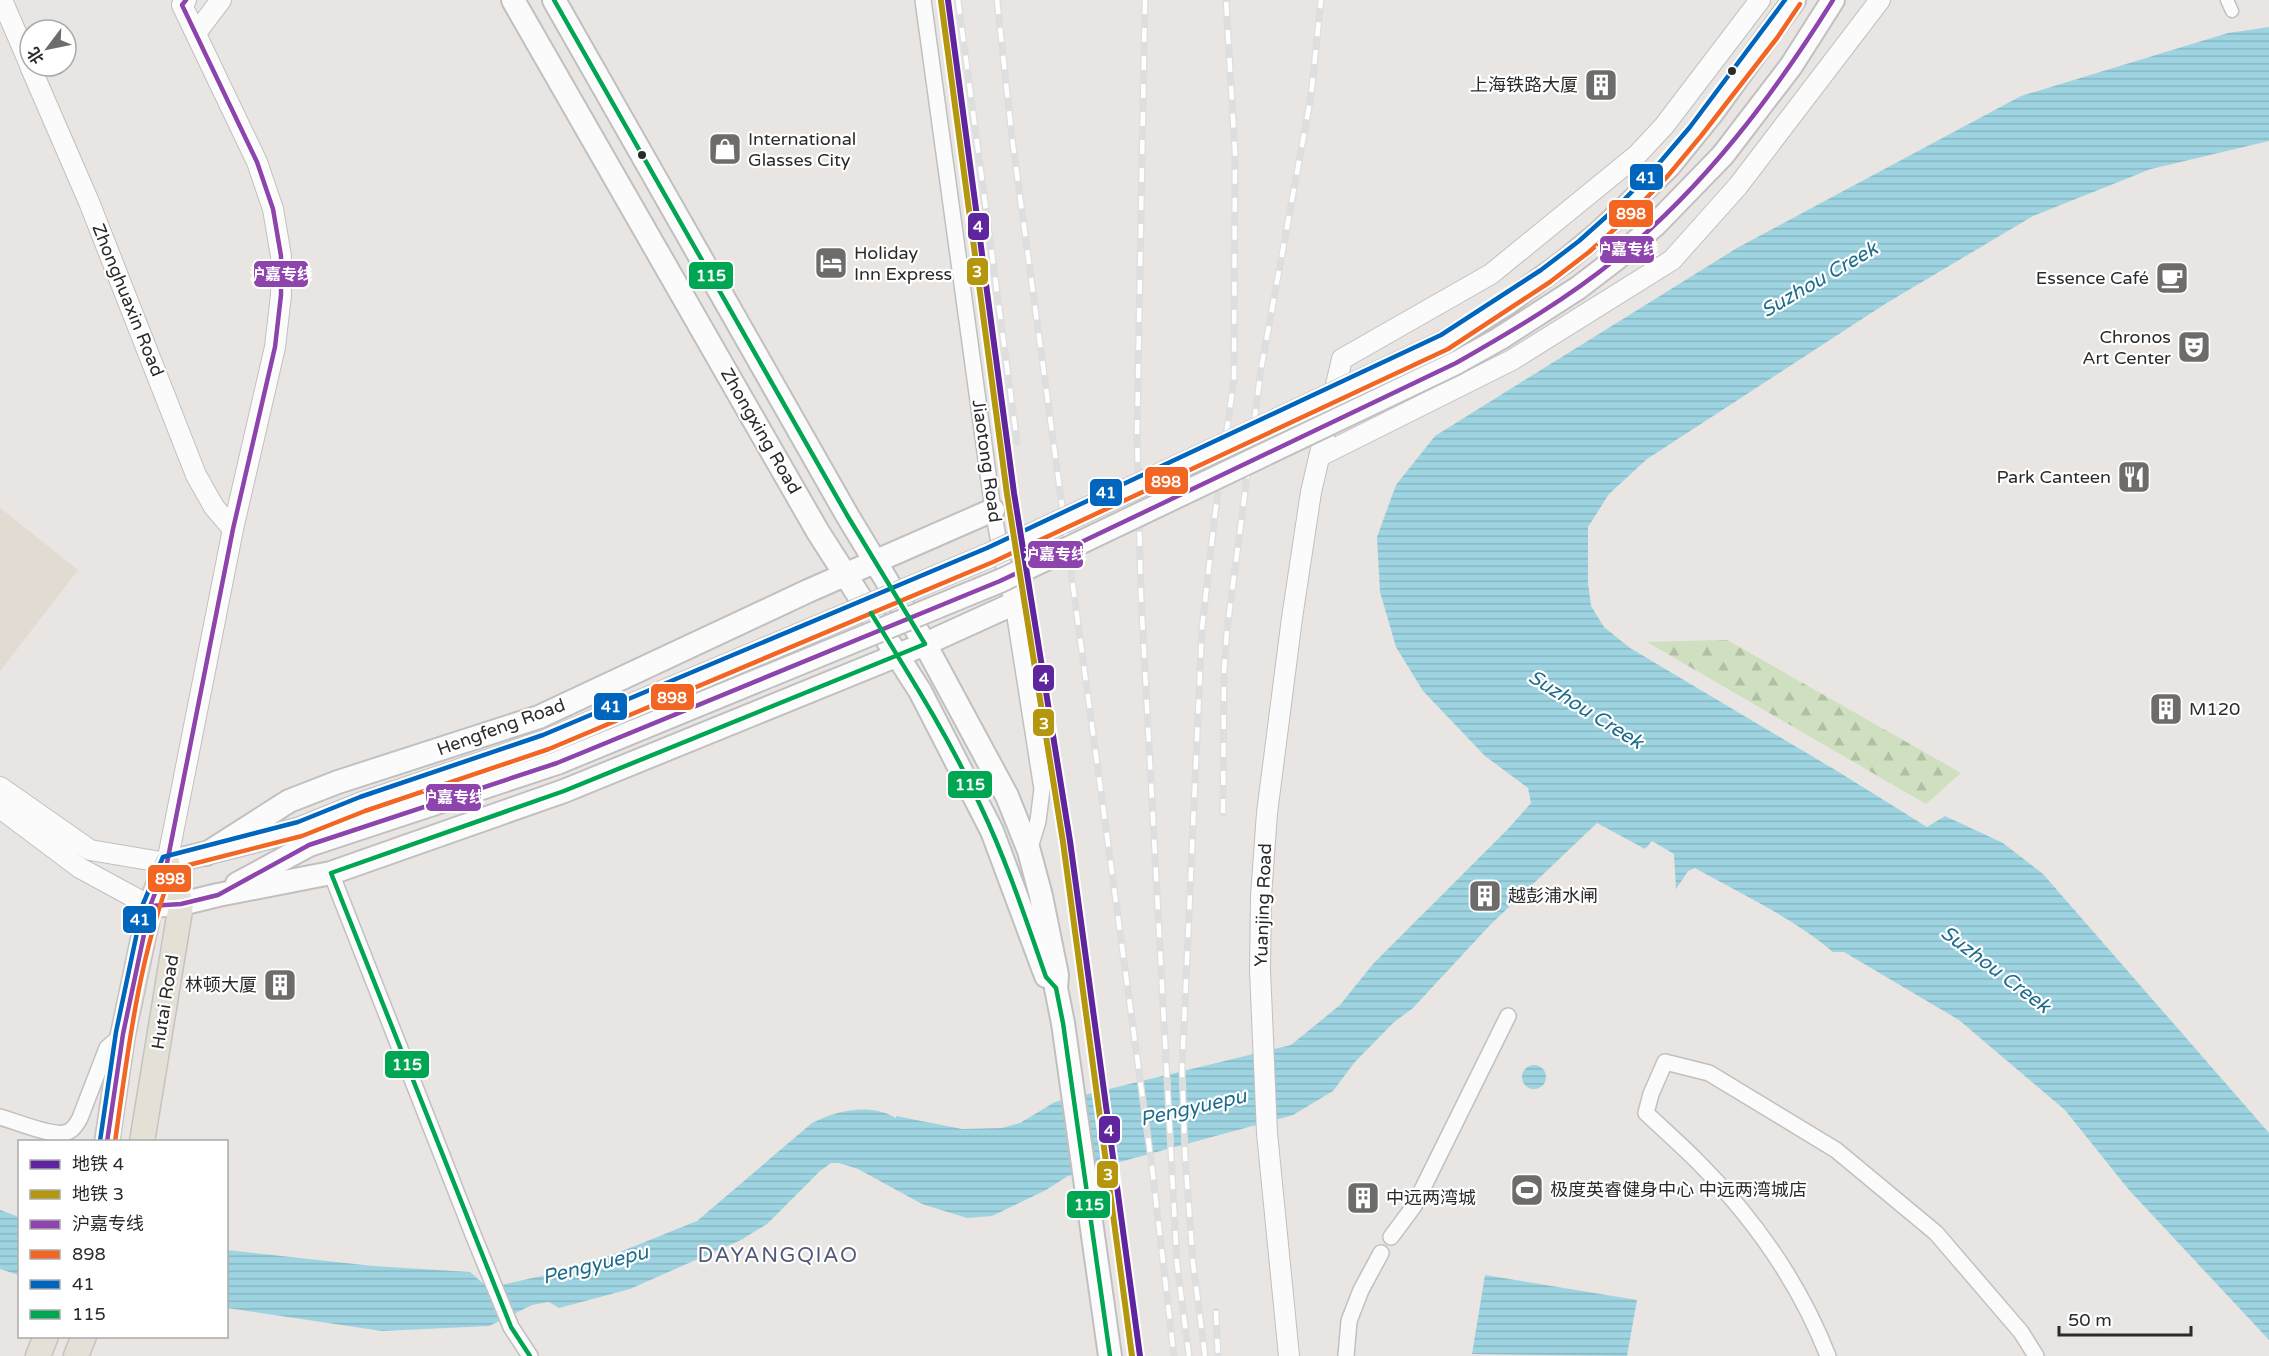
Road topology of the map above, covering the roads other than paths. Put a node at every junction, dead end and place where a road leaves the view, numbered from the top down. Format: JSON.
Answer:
{"nodes":[{"id":1,"x":2,"y":0,"type":"edge"},
{"id":2,"x":221,"y":0,"type":"edge"},
{"id":3,"x":513,"y":0,"type":"edge"},
{"id":4,"x":554,"y":0,"type":"edge"},
{"id":5,"x":923,"y":0,"type":"edge"},
{"id":6,"x":1760,"y":0,"type":"edge"},
{"id":7,"x":1794,"y":0,"type":"edge"},
{"id":8,"x":1833,"y":0,"type":"edge"},
{"id":9,"x":1876,"y":1,"type":"edge"},
{"id":10,"x":183,"y":2,"type":"edge"},
{"id":11,"x":196,"y":33,"type":"junction"},
{"id":12,"x":18,"y":38,"type":"edge"},
{"id":13,"x":35,"y":78,"type":"edge"},
{"id":14,"x":1320,"y":456,"type":"junction"},
{"id":15,"x":993,"y":510,"type":"junction"},
{"id":16,"x":233,"y":529,"type":"junction"},
{"id":17,"x":874,"y":562,"type":"junction"},
{"id":18,"x":846,"y":574,"type":"junction"},
{"id":19,"x":1013,"y":604,"type":"junction"},
{"id":20,"x":925,"y":644,"type":"junction"},
{"id":21,"x":897,"y":655,"type":"junction"},
{"id":22,"x":0,"y":787,"type":"edge"},
{"id":23,"x":0,"y":808,"type":"edge"},
{"id":24,"x":1029,"y":851,"type":"junction"},
{"id":25,"x":206,"y":854,"type":"junction"},
{"id":26,"x":167,"y":864,"type":"junction"},
{"id":27,"x":331,"y":873,"type":"junction"},
{"id":28,"x":218,"y":895,"type":"junction"},
{"id":29,"x":181,"y":904,"type":"junction"},
{"id":30,"x":150,"y":906,"type":"junction"},
{"id":31,"x":1056,"y":988,"type":"junction"},
{"id":32,"x":1508,"y":1016,"type":"dead end"},
{"id":33,"x":123,"y":1034,"type":"junction"},
{"id":34,"x":0,"y":1117,"type":"edge"},
{"id":35,"x":107,"y":1140,"type":"edge"},
{"id":36,"x":142,"y":1140,"type":"edge"},
{"id":37,"x":1391,"y":1237,"type":"dead end"},
{"id":38,"x":1381,"y":1253,"type":"dead end"},
{"id":39,"x":45,"y":1338,"type":"edge"},
{"id":40,"x":83,"y":1338,"type":"edge"},
{"id":41,"x":38,"y":1356,"type":"edge"},
{"id":42,"x":76,"y":1356,"type":"edge"},
{"id":43,"x":530,"y":1356,"type":"edge"},
{"id":44,"x":1110,"y":1356,"type":"edge"},
{"id":45,"x":1290,"y":1356,"type":"edge"},
{"id":46,"x":1346,"y":1356,"type":"edge"},
{"id":47,"x":1828,"y":1356,"type":"edge"},
{"id":48,"x":2036,"y":1356,"type":"edge"}],
"edges":[{"from":1,"to":12,"type":"street","name":"Zhonghuaxin Road"},
{"from":2,"to":11,"type":"street"},
{"from":3,"to":18,"type":"main road","name":"Zhongxing Road"},
{"from":4,"to":17,"type":"main road","name":"Zhongxing Road"},
{"from":5,"to":15,"type":"street","name":"Jiaotong Road"},
{"from":6,"to":14,"type":"street","name":"Yuanjing Road"},
{"from":7,"to":25,"type":"main road","name":"Hengfeng Road","bridge":true},
{"from":8,"to":28,"type":"main road","bridge":true},
{"from":9,"to":14,"type":"street"},
{"from":10,"to":11,"type":"street","name":"Hutai Road"},
{"from":11,"to":16,"type":"street","name":"Hutai Road"},
{"from":13,"to":16,"type":"street","name":"Zhonghuaxin Road"},
{"from":14,"to":45,"type":"street","name":"Yuanjing Road"},
{"from":15,"to":17,"type":"main road","name":"Hengfeng Road"},
{"from":15,"to":19,"type":"street","name":"Jiaotong Road"},
{"from":16,"to":26,"type":"street","name":"Hutai Road"},
{"from":17,"to":18,"type":"main road","name":"Hengfeng Road"},
{"from":17,"to":20,"type":"main road","name":"Zhongxing Road"},
{"from":18,"to":21,"type":"main road","name":"Zhongxing Road"},
{"from":18,"to":25,"type":"main road","name":"Hengfeng Road"},
{"from":19,"to":20,"type":"main road"},
{"from":19,"to":24,"type":"street","name":"Jiaotong Road"},
{"from":20,"to":21,"type":"main road"},
{"from":20,"to":24,"type":"main road","name":"Zhongxing Road"},
{"from":21,"to":27,"type":"main road"},
{"from":21,"to":31,"type":"main road","name":"Zhongxing Road"},
{"from":22,"to":26,"type":"street"},
{"from":23,"to":30,"type":"street"},
{"from":24,"to":31,"type":"main road"},
{"from":25,"to":26,"type":"main road","name":"Hengfeng Road"},
{"from":26,"to":29,"type":"main road","name":"Hutai Road"},
{"from":26,"to":30,"type":"main road","name":"Hutai Road"},
{"from":27,"to":28,"type":"main road"},
{"from":27,"to":43,"type":"street"},
{"from":28,"to":29,"type":"main road"},
{"from":29,"to":30,"type":"main road"},
{"from":29,"to":36,"type":"main road","name":"Hutai Road"},
{"from":30,"to":33,"type":"main road","name":"Hutai Road"},
{"from":31,"to":44,"type":"main road"},
{"from":32,"to":37,"type":"street"},
{"from":33,"to":34,"type":"street"},
{"from":33,"to":35,"type":"main road","name":"Hutai Road"},
{"from":38,"to":46,"type":"street"},
{"from":39,"to":41,"type":"main road"},
{"from":40,"to":42,"type":"main road"},
{"from":47,"to":48,"type":"street"}]}
